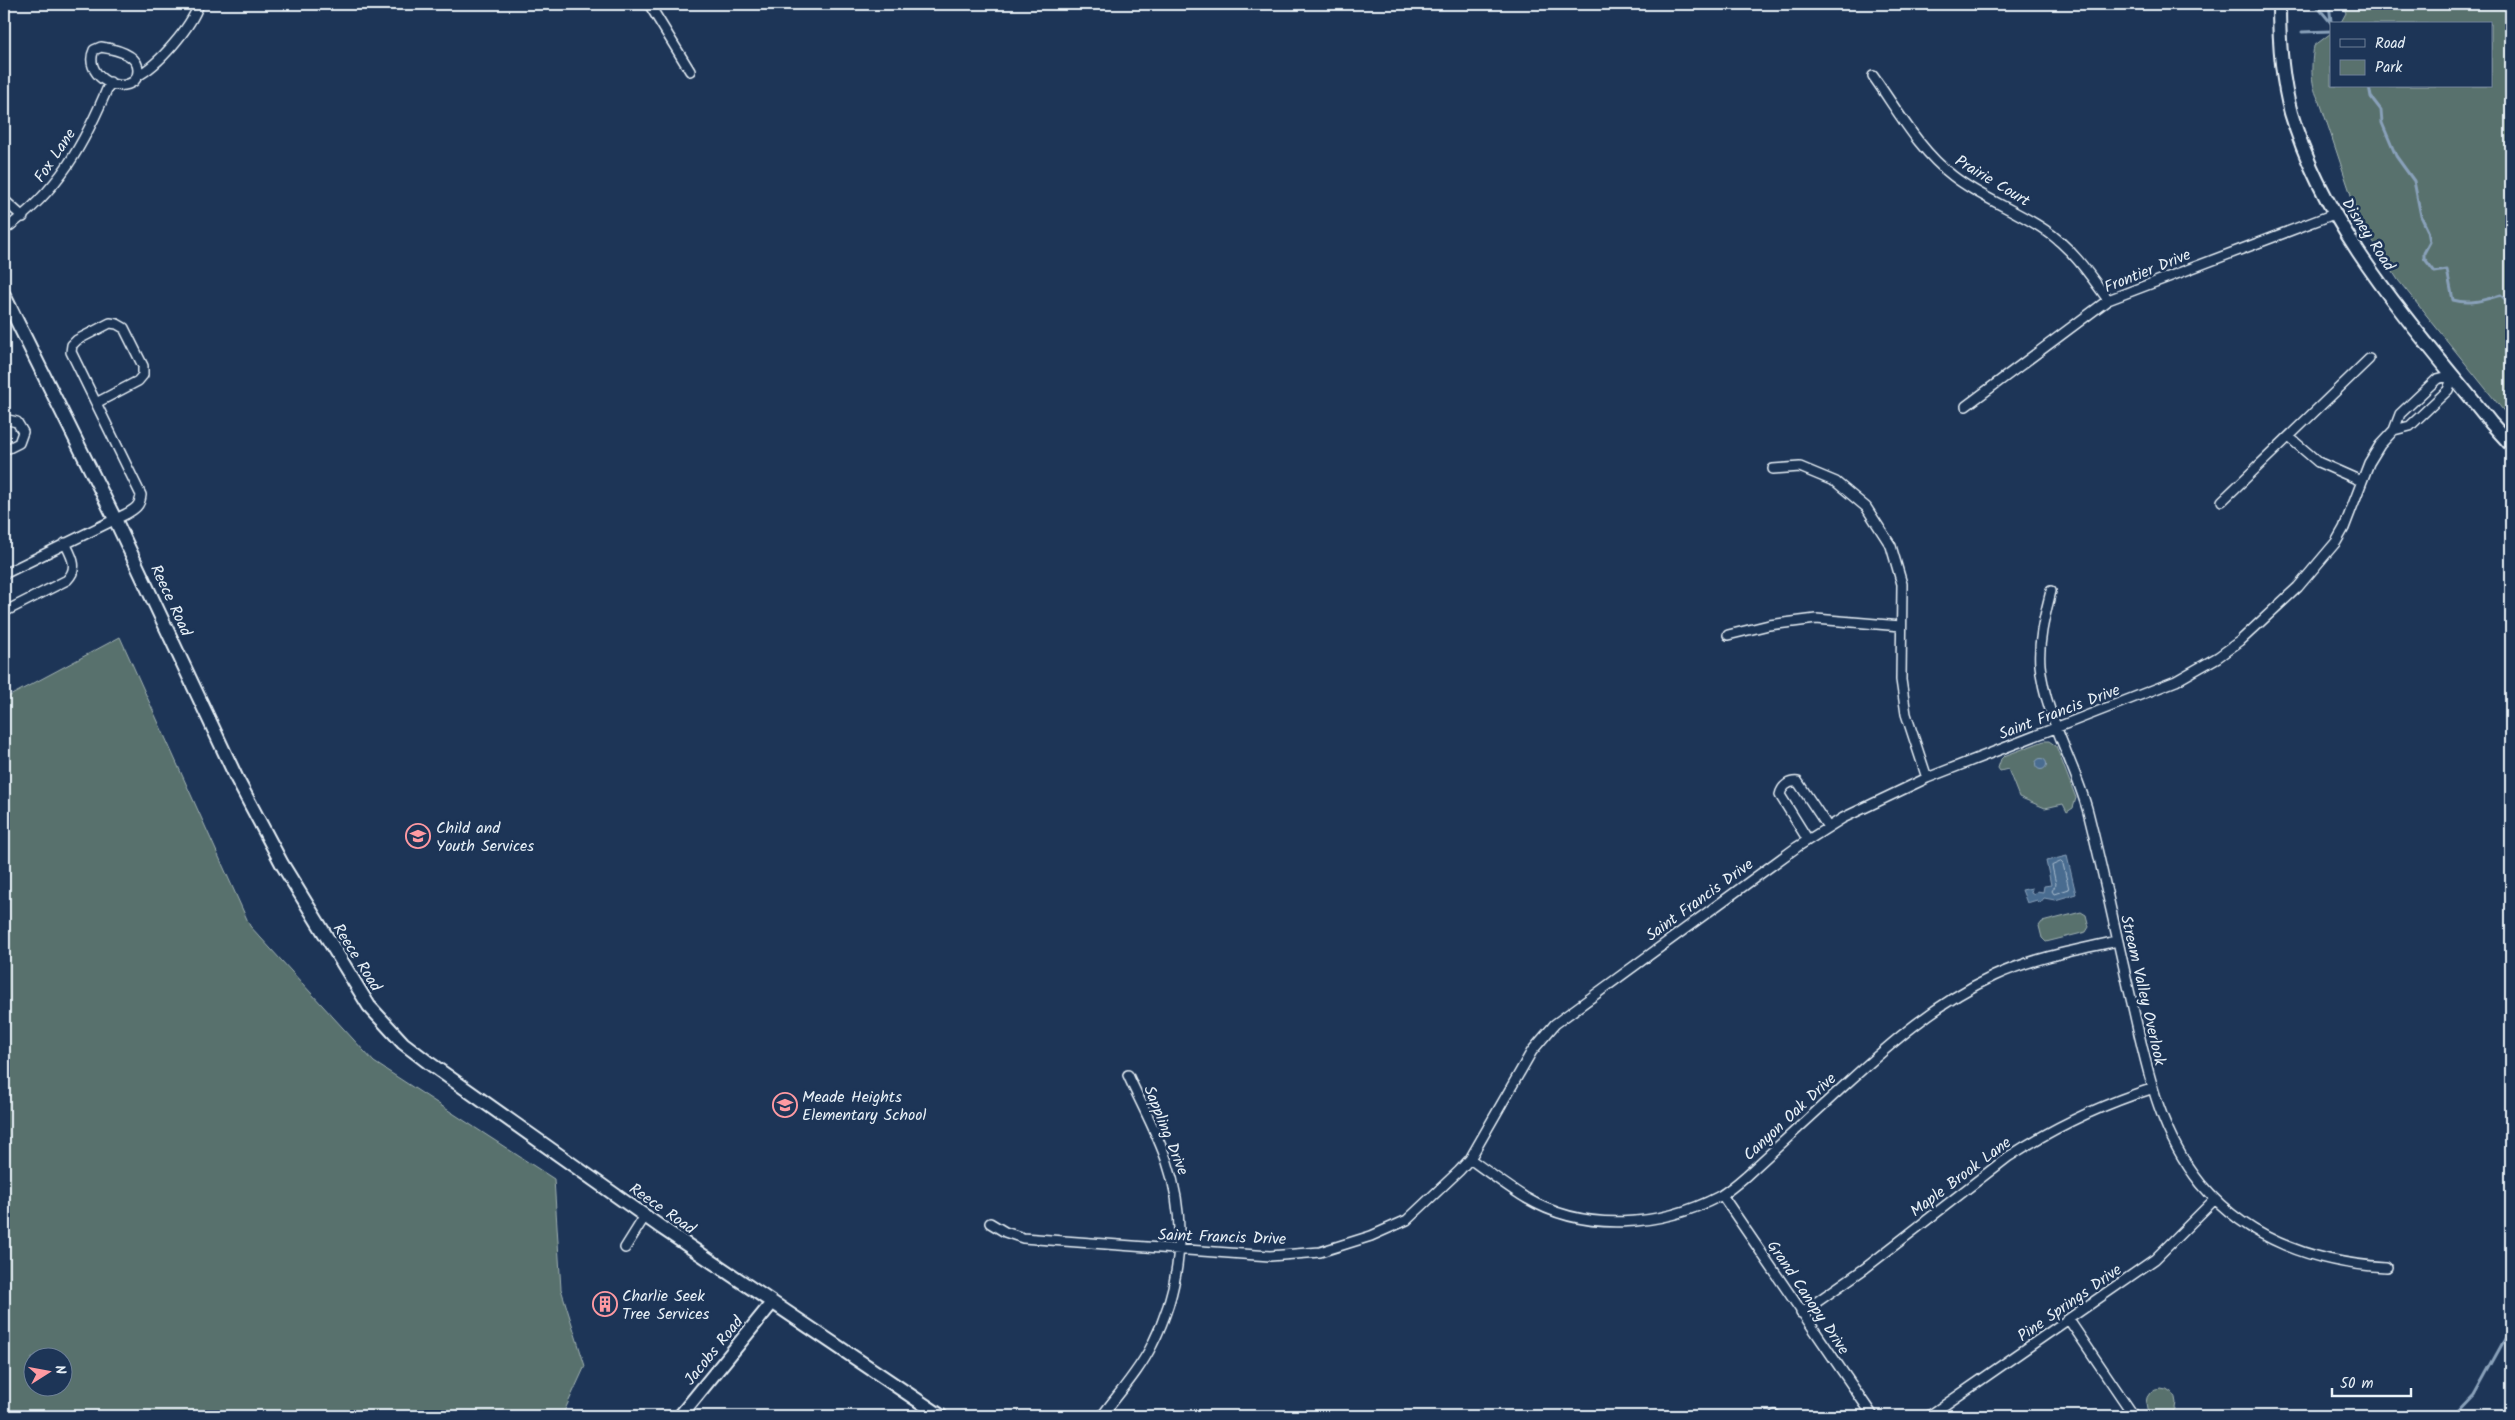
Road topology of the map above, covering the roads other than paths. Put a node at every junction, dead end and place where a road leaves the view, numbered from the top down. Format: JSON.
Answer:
{"nodes":[{"id":1,"x":199,"y":4,"type":"edge"},
{"id":2,"x":650,"y":4,"type":"edge"},
{"id":3,"x":2279,"y":4,"type":"edge"},
{"id":4,"x":690,"y":71,"type":"dead end"},
{"id":5,"x":137,"y":76,"type":"junction"},
{"id":6,"x":1873,"y":76,"type":"dead end"},
{"id":7,"x":110,"y":82,"type":"junction"},
{"id":8,"x":4,"y":200,"type":"edge"},
{"id":9,"x":2334,"y":214,"type":"junction"},
{"id":10,"x":23,"y":217,"type":"junction"},
{"id":11,"x":4,"y":230,"type":"edge"},
{"id":12,"x":4,"y":295,"type":"edge"},
{"id":13,"x":2108,"y":300,"type":"junction"},
{"id":14,"x":2369,"y":359,"type":"dead end"},
{"id":15,"x":2453,"y":375,"type":"junction"},
{"id":16,"x":96,"y":403,"type":"junction"},
{"id":17,"x":1966,"y":406,"type":"dead end"},
{"id":18,"x":4,"y":419,"type":"edge"},
{"id":19,"x":2394,"y":430,"type":"junction"},
{"id":20,"x":2289,"y":437,"type":"junction"},
{"id":21,"x":2511,"y":445,"type":"edge"},
{"id":22,"x":4,"y":448,"type":"edge"},
{"id":23,"x":1773,"y":469,"type":"dead end"},
{"id":24,"x":2361,"y":481,"type":"junction"},
{"id":25,"x":2222,"y":502,"type":"dead end"},
{"id":26,"x":115,"y":519,"type":"junction"},
{"id":27,"x":66,"y":544,"type":"junction"},
{"id":28,"x":4,"y":574,"type":"edge"},
{"id":29,"x":2051,"y":591,"type":"dead end"},
{"id":30,"x":4,"y":612,"type":"edge"},
{"id":31,"x":1901,"y":626,"type":"junction"},
{"id":32,"x":1728,"y":635,"type":"dead end"},
{"id":33,"x":2058,"y":728,"type":"junction"},
{"id":34,"x":1927,"y":778,"type":"junction"},
{"id":35,"x":1828,"y":827,"type":"junction"},
{"id":36,"x":1808,"y":840,"type":"junction"},
{"id":37,"x":2117,"y":941,"type":"junction"},
{"id":38,"x":1128,"y":1075,"type":"dead end"},
{"id":39,"x":2151,"y":1089,"type":"junction"},
{"id":40,"x":1470,"y":1159,"type":"junction"},
{"id":41,"x":1722,"y":1195,"type":"junction"},
{"id":42,"x":2215,"y":1199,"type":"junction"},
{"id":43,"x":645,"y":1216,"type":"junction"},
{"id":44,"x":990,"y":1223,"type":"dead end"},
{"id":45,"x":625,"y":1248,"type":"dead end"},
{"id":46,"x":1179,"y":1250,"type":"junction"},
{"id":47,"x":2386,"y":1267,"type":"dead end"},
{"id":48,"x":772,"y":1303,"type":"junction"},
{"id":49,"x":1801,"y":1313,"type":"junction"},
{"id":50,"x":2069,"y":1320,"type":"junction"},
{"id":51,"x":680,"y":1416,"type":"edge"},
{"id":52,"x":941,"y":1416,"type":"edge"},
{"id":53,"x":1102,"y":1416,"type":"edge"},
{"id":54,"x":1873,"y":1416,"type":"edge"},
{"id":55,"x":1929,"y":1416,"type":"edge"},
{"id":56,"x":2134,"y":1416,"type":"edge"}],
"edges":[{"from":1,"to":5,"type":"street"},
{"from":2,"to":4,"type":"street"},
{"from":3,"to":9,"type":"main road","name":"Disney Road"},
{"from":5,"to":7,"type":"street"},
{"from":5,"to":7,"type":"street"},
{"from":6,"to":13,"type":"street","name":"Prairie Court"},
{"from":7,"to":10,"type":"street","name":"Fox Lane"},
{"from":8,"to":10,"type":"street"},
{"from":9,"to":13,"type":"street","name":"Frontier Drive"},
{"from":9,"to":15,"type":"main road","name":"Disney Road"},
{"from":10,"to":11,"type":"street","name":"Fox Lane"},
{"from":12,"to":26,"type":"main road","name":"Reece Road"},
{"from":13,"to":17,"type":"street","name":"Frontier Drive"},
{"from":14,"to":20,"type":"street"},
{"from":15,"to":19,"type":"street","name":"Saint Francis Drive"},
{"from":15,"to":19,"type":"street","name":"Saint Francis Drive"},
{"from":15,"to":21,"type":"main road","name":"Disney Road"},
{"from":16,"to":16,"type":"street"},
{"from":16,"to":26,"type":"street"},
{"from":18,"to":22,"type":"street"},
{"from":19,"to":24,"type":"street","name":"Saint Francis Drive"},
{"from":20,"to":24,"type":"street"},
{"from":20,"to":25,"type":"street"},
{"from":23,"to":31,"type":"street"},
{"from":24,"to":33,"type":"street","name":"Saint Francis Drive"},
{"from":26,"to":27,"type":"street"},
{"from":26,"to":43,"type":"main road","name":"Reece Road"},
{"from":27,"to":28,"type":"street"},
{"from":27,"to":30,"type":"street"},
{"from":29,"to":33,"type":"street","name":"Stream Valley Overlook"},
{"from":31,"to":32,"type":"street"},
{"from":31,"to":34,"type":"street"},
{"from":33,"to":34,"type":"street","name":"Saint Francis Drive"},
{"from":33,"to":37,"type":"street","name":"Stream Valley Overlook"},
{"from":34,"to":35,"type":"street","name":"Saint Francis Drive"},
{"from":35,"to":36,"type":"street","name":"Saint Francis Drive"},
{"from":35,"to":36,"type":"street"},
{"from":36,"to":40,"type":"street","name":"Saint Francis Drive"},
{"from":37,"to":39,"type":"street","name":"Stream Valley Overlook"},
{"from":37,"to":41,"type":"street","name":"Canyon Oak Drive"},
{"from":38,"to":46,"type":"street","name":"Sappling Drive"},
{"from":39,"to":42,"type":"street","name":"Stream Valley Overlook"},
{"from":39,"to":49,"type":"street","name":"Maple Brook Lane"},
{"from":40,"to":41,"type":"street","name":"Canyon Oak Drive"},
{"from":40,"to":46,"type":"street","name":"Saint Francis Drive"},
{"from":41,"to":49,"type":"street","name":"Grand Canopy Drive"},
{"from":42,"to":47,"type":"street","name":"Stream Valley Overlook"},
{"from":42,"to":50,"type":"street","name":"Pine Springs Drive"},
{"from":43,"to":45,"type":"street"},
{"from":43,"to":48,"type":"main road","name":"Reece Road"},
{"from":44,"to":46,"type":"street","name":"Saint Francis Drive"},
{"from":46,"to":53,"type":"street","name":"Sappling Drive"},
{"from":48,"to":51,"type":"main road","name":"Jacobs Road"},
{"from":48,"to":52,"type":"main road","name":"Reece Road"},
{"from":49,"to":54,"type":"street","name":"Grand Canopy Drive"},
{"from":50,"to":55,"type":"street","name":"Pine Springs Drive"},
{"from":50,"to":56,"type":"street"}]}
